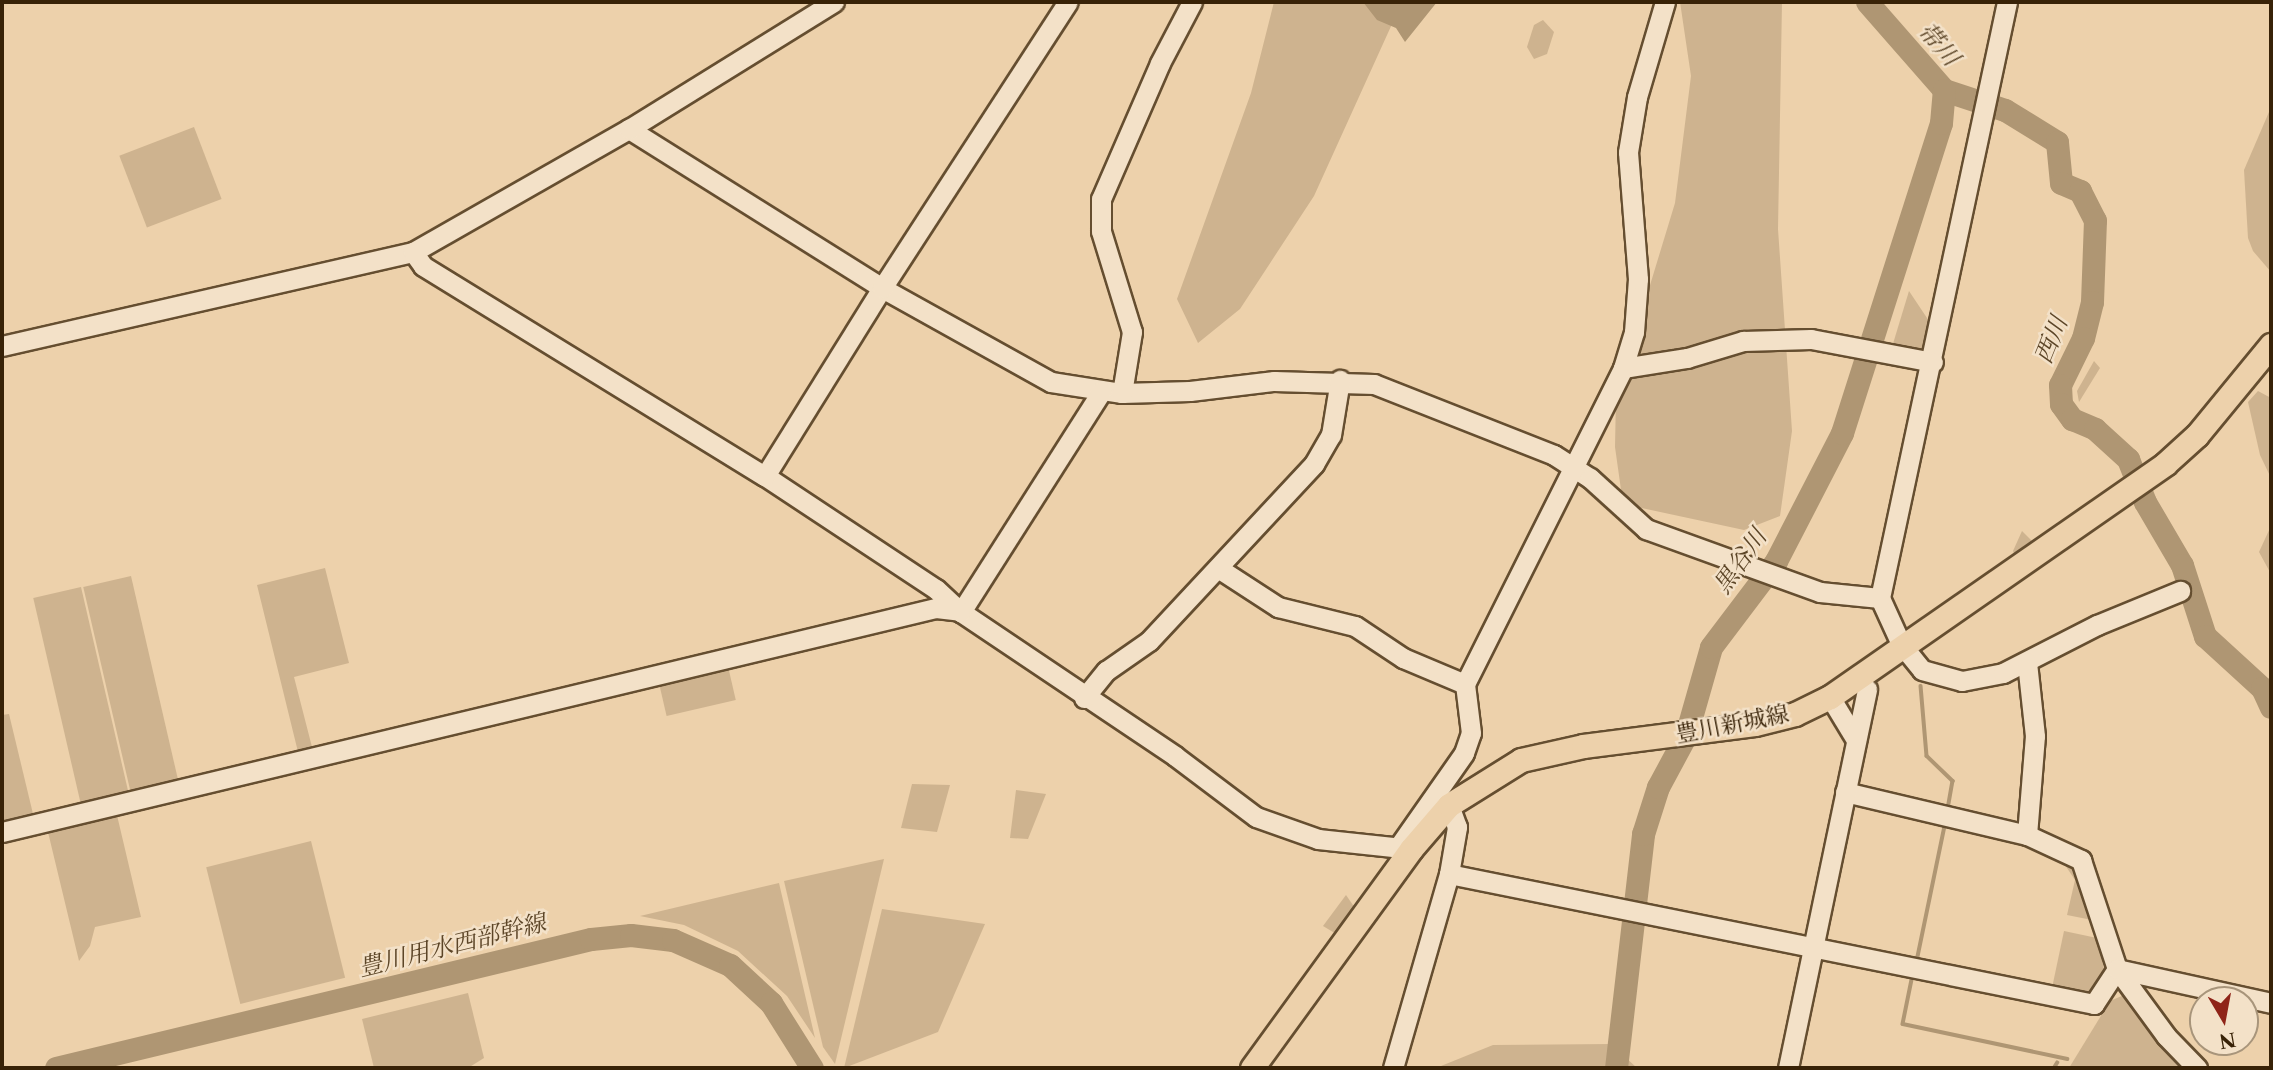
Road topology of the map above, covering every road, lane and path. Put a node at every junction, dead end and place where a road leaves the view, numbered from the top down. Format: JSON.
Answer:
{"nodes":[{"id":1,"x":834,"y":2,"type":"edge"},
{"id":2,"x":1068,"y":2,"type":"edge"},
{"id":3,"x":1192,"y":2,"type":"edge"},
{"id":4,"x":1665,"y":2,"type":"edge"},
{"id":5,"x":2007,"y":2,"type":"edge"},
{"id":6,"x":629,"y":129,"type":"junction"},
{"id":7,"x":413,"y":252,"type":"junction"},
{"id":8,"x":881,"y":288,"type":"junction"},
{"id":9,"x":2271,"y":345,"type":"edge"},
{"id":10,"x":2,"y":346,"type":"edge"},
{"id":11,"x":1933,"y":362,"type":"junction"},
{"id":12,"x":1623,"y":368,"type":"junction"},
{"id":13,"x":1340,"y":380,"type":"junction"},
{"id":14,"x":1102,"y":391,"type":"junction"},
{"id":15,"x":1122,"y":393,"type":"junction"},
{"id":16,"x":1574,"y":467,"type":"junction"},
{"id":17,"x":765,"y":476,"type":"junction"},
{"id":18,"x":1218,"y":568,"type":"junction"},
{"id":19,"x":2180,"y":591,"type":"dead end"},
{"id":20,"x":1880,"y":598,"type":"junction"},
{"id":21,"x":961,"y":612,"type":"junction"},
{"id":22,"x":1901,"y":644,"type":"junction"},
{"id":23,"x":2027,"y":662,"type":"junction"},
{"id":24,"x":1465,"y":684,"type":"junction"},
{"id":25,"x":1867,"y":689,"type":"dead end"},
{"id":26,"x":1830,"y":697,"type":"junction"},
{"id":27,"x":1084,"y":698,"type":"junction"},
{"id":28,"x":1856,"y":740,"type":"junction"},
{"id":29,"x":1845,"y":792,"type":"junction"},
{"id":30,"x":1449,"y":805,"type":"junction"},
{"id":31,"x":2,"y":832,"type":"edge"},
{"id":32,"x":2026,"y":835,"type":"junction"},
{"id":33,"x":1405,"y":847,"type":"junction"},
{"id":34,"x":1449,"y":874,"type":"junction"},
{"id":35,"x":1815,"y":946,"type":"junction"},
{"id":36,"x":2117,"y":969,"type":"junction"},
{"id":37,"x":2271,"y":1003,"type":"edge"},
{"id":38,"x":1252,"y":1068,"type":"edge"},
{"id":39,"x":1393,"y":1068,"type":"edge"},
{"id":40,"x":1788,"y":1068,"type":"edge"},
{"id":41,"x":2197,"y":1068,"type":"edge"}],
"edges":[{"from":1,"to":6,"type":"street"},
{"from":2,"to":8,"type":"street"},
{"from":3,"to":15,"type":"street"},
{"from":4,"to":12,"type":"street"},
{"from":5,"to":11,"type":"street"},
{"from":6,"to":7,"type":"street"},
{"from":6,"to":8,"type":"street"},
{"from":7,"to":10,"type":"street"},
{"from":7,"to":17,"type":"street"},
{"from":8,"to":14,"type":"street"},
{"from":8,"to":17,"type":"street"},
{"from":9,"to":22,"type":"main road","name":"豊川新城線"},
{"from":11,"to":12,"type":"street"},
{"from":11,"to":20,"type":"street"},
{"from":12,"to":16,"type":"street"},
{"from":13,"to":15,"type":"street"},
{"from":13,"to":16,"type":"street"},
{"from":13,"to":18,"type":"street"},
{"from":14,"to":15,"type":"street"},
{"from":14,"to":21,"type":"street"},
{"from":16,"to":20,"type":"street"},
{"from":16,"to":24,"type":"street"},
{"from":17,"to":21,"type":"street"},
{"from":18,"to":24,"type":"street"},
{"from":18,"to":27,"type":"street"},
{"from":19,"to":23,"type":"street"},
{"from":20,"to":22,"type":"street"},
{"from":21,"to":27,"type":"street"},
{"from":21,"to":31,"type":"street"},
{"from":22,"to":23,"type":"street"},
{"from":22,"to":26,"type":"main road","name":"豊川新城線"},
{"from":23,"to":32,"type":"street"},
{"from":24,"to":33,"type":"street"},
{"from":25,"to":28,"type":"street"},
{"from":26,"to":28,"type":"street"},
{"from":26,"to":30,"type":"main road","name":"豊川新城線"},
{"from":27,"to":33,"type":"street"},
{"from":28,"to":29,"type":"street"},
{"from":29,"to":32,"type":"street"},
{"from":29,"to":35,"type":"street"},
{"from":30,"to":33,"type":"main road","name":"豊川新城線"},
{"from":30,"to":34,"type":"street"},
{"from":32,"to":36,"type":"street"},
{"from":33,"to":38,"type":"main road","name":"豊川新城線"},
{"from":34,"to":35,"type":"street"},
{"from":34,"to":39,"type":"street"},
{"from":35,"to":36,"type":"street"},
{"from":35,"to":40,"type":"street"},
{"from":36,"to":37,"type":"street"},
{"from":36,"to":41,"type":"street"}]}
